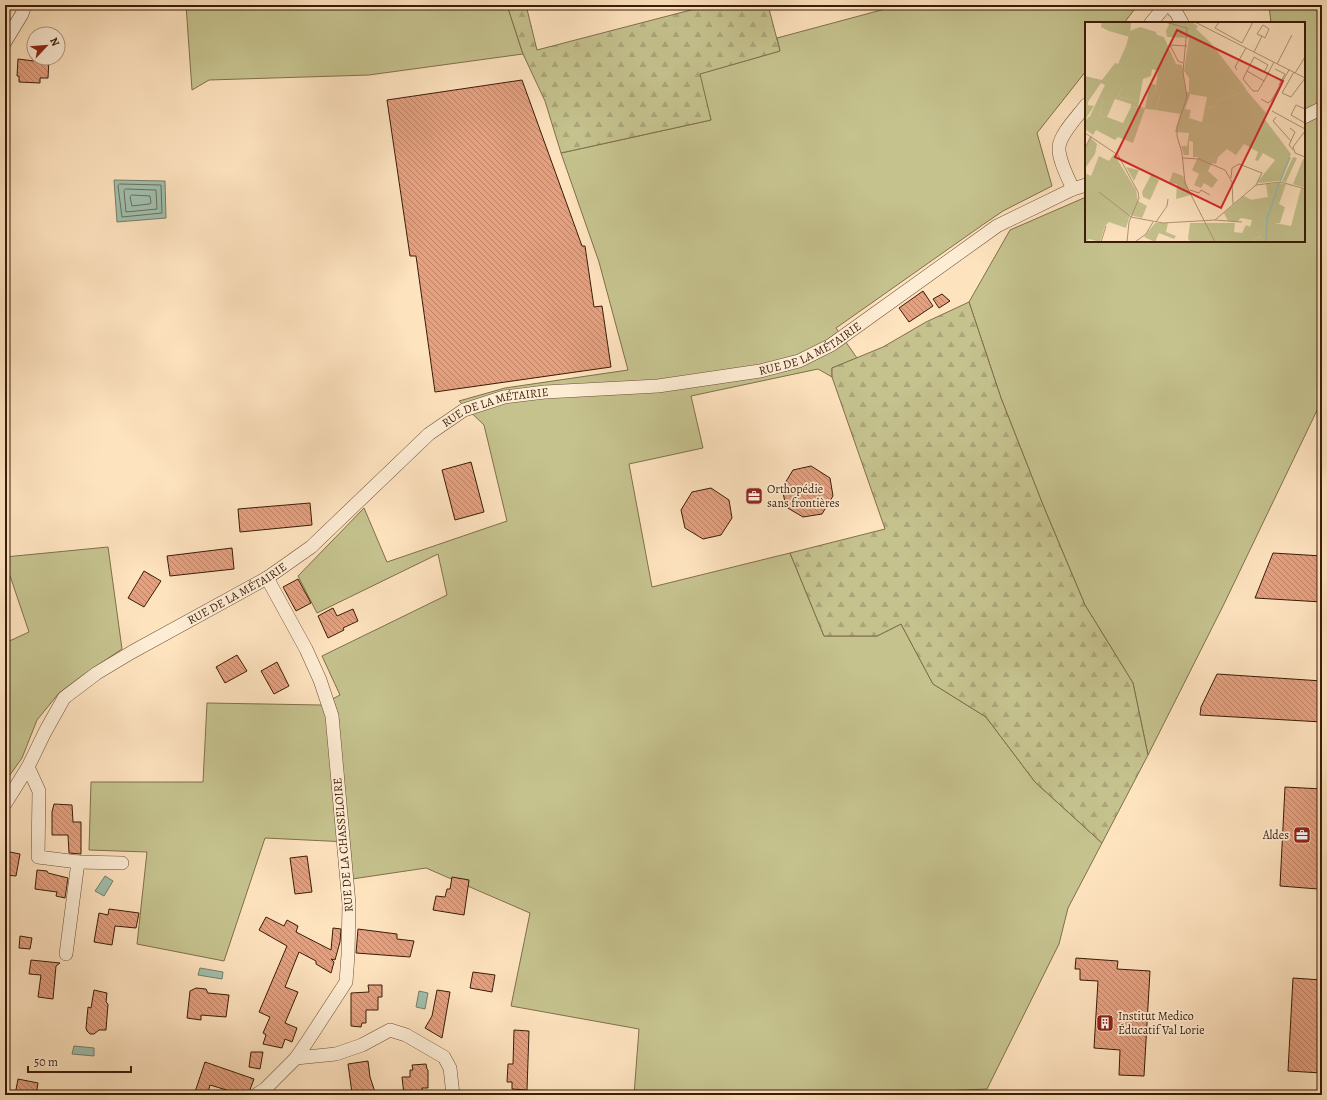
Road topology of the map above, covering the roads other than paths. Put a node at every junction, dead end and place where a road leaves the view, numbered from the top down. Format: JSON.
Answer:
{"nodes":[{"id":1,"x":25,"y":5,"type":"edge"},
{"id":2,"x":1168,"y":5,"type":"edge"},
{"id":3,"x":1152,"y":22,"type":"edge"},
{"id":4,"x":1181,"y":22,"type":"edge"},
{"id":5,"x":5,"y":42,"type":"edge"},
{"id":6,"x":1085,"y":106,"type":"edge"},
{"id":7,"x":1322,"y":108,"type":"edge"},
{"id":8,"x":1305,"y":117,"type":"edge"},
{"id":9,"x":1085,"y":184,"type":"edge"},
{"id":10,"x":1073,"y":189,"type":"junction"},
{"id":11,"x":267,"y":578,"type":"junction"},
{"id":12,"x":28,"y":767,"type":"junction"},
{"id":13,"x":5,"y":804,"type":"edge"},
{"id":14,"x":78,"y":862,"type":"junction"},
{"id":15,"x":122,"y":863,"type":"dead end"},
{"id":16,"x":66,"y":954,"type":"dead end"},
{"id":17,"x":296,"y":1058,"type":"junction"},
{"id":18,"x":256,"y":1095,"type":"edge"},
{"id":19,"x":452,"y":1095,"type":"edge"}],
"edges":[{"from":1,"to":5,"type":"street"},
{"from":2,"to":3,"type":"street"},
{"from":2,"to":4,"type":"street"},
{"from":6,"to":10,"type":"street"},
{"from":7,"to":8,"type":"street"},
{"from":9,"to":10,"type":"street","name":"RUE DE LA MÉTAIRIE"},
{"from":10,"to":11,"type":"street","name":"RUE DE LA MÉTAIRIE"},
{"from":11,"to":12,"type":"street","name":"RUE DE LA MÉTAIRIE"},
{"from":11,"to":17,"type":"street","name":"RUE DE LA CHASSELOIRE"},
{"from":12,"to":13,"type":"street","name":"RUE DE LA MÉTAIRIE"},
{"from":12,"to":14,"type":"street"},
{"from":14,"to":15,"type":"street"},
{"from":14,"to":16,"type":"street"},
{"from":17,"to":18,"type":"street","name":"RUE DE LA CHASSELOIRE"},
{"from":17,"to":19,"type":"street"}]}
